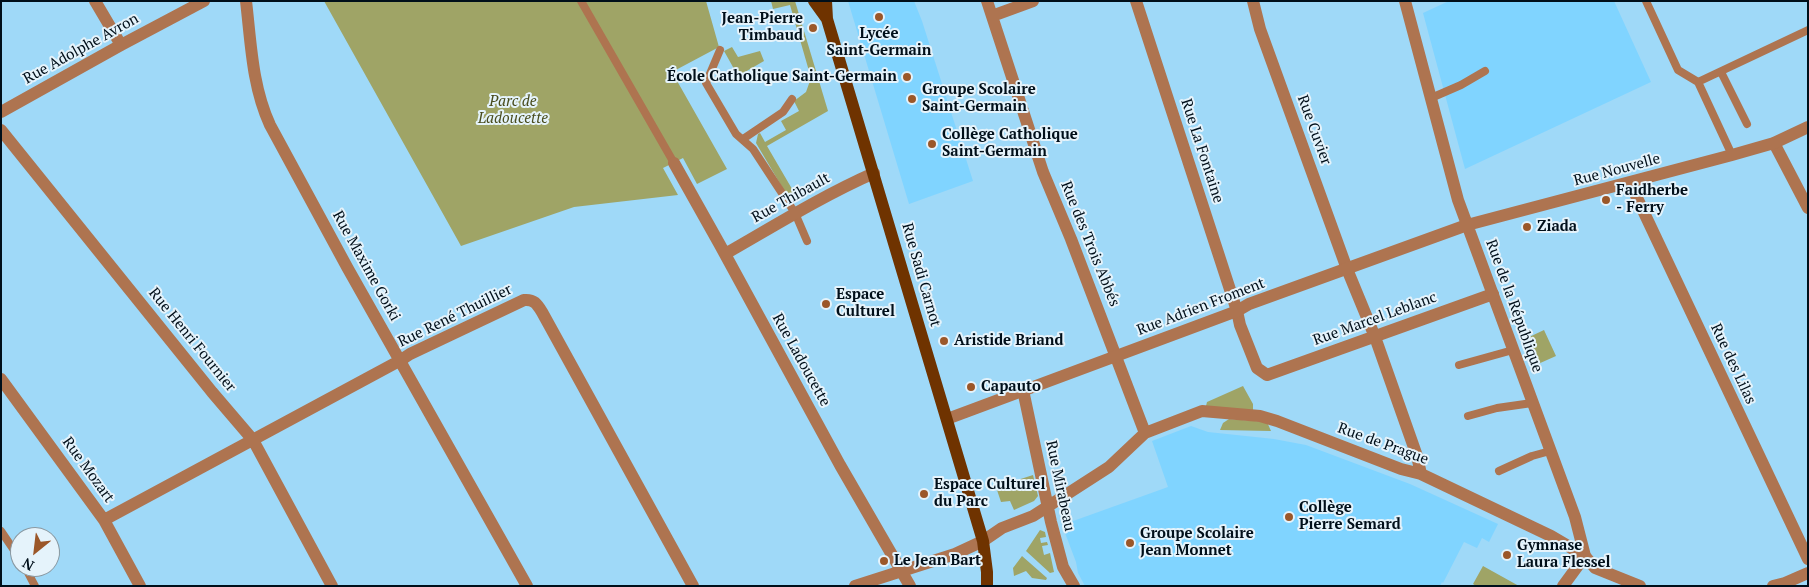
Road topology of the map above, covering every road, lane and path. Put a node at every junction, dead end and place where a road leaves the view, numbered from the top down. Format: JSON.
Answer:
{"nodes":[{"id":1,"x":95,"y":1,"type":"edge"},
{"id":2,"x":204,"y":1,"type":"edge"},
{"id":3,"x":246,"y":1,"type":"edge"},
{"id":4,"x":581,"y":1,"type":"edge"},
{"id":5,"x":814,"y":1,"type":"edge"},
{"id":6,"x":826,"y":1,"type":"edge"},
{"id":7,"x":987,"y":1,"type":"edge"},
{"id":8,"x":1034,"y":1,"type":"edge"},
{"id":9,"x":1136,"y":1,"type":"edge"},
{"id":10,"x":1253,"y":1,"type":"edge"},
{"id":11,"x":1405,"y":1,"type":"edge"},
{"id":12,"x":1646,"y":1,"type":"edge"},
{"id":13,"x":992,"y":16,"type":"junction"},
{"id":14,"x":827,"y":19,"type":"junction"},
{"id":15,"x":1808,"y":30,"type":"edge"},
{"id":16,"x":121,"y":45,"type":"junction"},
{"id":17,"x":720,"y":50,"type":"dead end"},
{"id":18,"x":1486,"y":71,"type":"dead end"},
{"id":19,"x":1721,"y":72,"type":"junction"},
{"id":20,"x":1698,"y":82,"type":"junction"},
{"id":21,"x":1431,"y":98,"type":"junction"},
{"id":22,"x":792,"y":99,"type":"dead end"},
{"id":23,"x":1,"y":112,"type":"edge"},
{"id":24,"x":1747,"y":124,"type":"dead end"},
{"id":25,"x":1808,"y":127,"type":"edge"},
{"id":26,"x":1,"y":130,"type":"edge"},
{"id":27,"x":743,"y":139,"type":"junction"},
{"id":28,"x":1774,"y":143,"type":"junction"},
{"id":29,"x":1732,"y":156,"type":"junction"},
{"id":30,"x":674,"y":163,"type":"joint"},
{"id":31,"x":874,"y":173,"type":"junction"},
{"id":32,"x":1630,"y":183,"type":"junction"},
{"id":33,"x":1808,"y":208,"type":"edge"},
{"id":34,"x":795,"y":214,"type":"junction"},
{"id":35,"x":1466,"y":225,"type":"junction"},
{"id":36,"x":807,"y":241,"type":"dead end"},
{"id":37,"x":725,"y":254,"type":"junction"},
{"id":38,"x":1347,"y":268,"type":"junction"},
{"id":39,"x":1493,"y":294,"type":"junction"},
{"id":40,"x":1237,"y":311,"type":"junction"},
{"id":41,"x":1375,"y":336,"type":"junction"},
{"id":42,"x":1513,"y":350,"type":"junction"},
{"id":43,"x":1116,"y":356,"type":"junction"},
{"id":44,"x":401,"y":360,"type":"junction"},
{"id":45,"x":1459,"y":366,"type":"dead end"},
{"id":46,"x":1267,"y":375,"type":"joint"},
{"id":47,"x":1,"y":379,"type":"edge"},
{"id":48,"x":1023,"y":390,"type":"junction"},
{"id":49,"x":1532,"y":403,"type":"junction"},
{"id":50,"x":1468,"y":416,"type":"dead end"},
{"id":51,"x":946,"y":419,"type":"junction"},
{"id":52,"x":1145,"y":433,"type":"junction"},
{"id":53,"x":253,"y":440,"type":"junction"},
{"id":54,"x":1550,"y":451,"type":"junction"},
{"id":55,"x":1499,"y":471,"type":"dead end"},
{"id":56,"x":1421,"y":474,"type":"junction"},
{"id":57,"x":1048,"y":507,"type":"junction"},
{"id":58,"x":104,"y":520,"type":"junction"},
{"id":59,"x":1,"y":531,"type":"edge"},
{"id":60,"x":983,"y":541,"type":"junction"},
{"id":61,"x":10,"y":544,"type":"edge"},
{"id":62,"x":1585,"y":556,"type":"junction"},
{"id":63,"x":1808,"y":559,"type":"edge"},
{"id":64,"x":903,"y":571,"type":"junction"},
{"id":65,"x":1808,"y":573,"type":"edge"},
{"id":66,"x":140,"y":586,"type":"edge"},
{"id":67,"x":332,"y":586,"type":"edge"},
{"id":68,"x":527,"y":586,"type":"edge"},
{"id":69,"x":693,"y":586,"type":"edge"},
{"id":70,"x":855,"y":586,"type":"edge"},
{"id":71,"x":910,"y":586,"type":"edge"},
{"id":72,"x":987,"y":586,"type":"edge"},
{"id":73,"x":1074,"y":586,"type":"edge"},
{"id":74,"x":1563,"y":586,"type":"edge"},
{"id":75,"x":1640,"y":586,"type":"edge"},
{"id":76,"x":1773,"y":586,"type":"edge"}],
"edges":[{"from":1,"to":16,"type":"street"},
{"from":2,"to":16,"type":"street","name":"Rue Adolphe Avron"},
{"from":3,"to":44,"type":"street","name":"Rue Maxime Gorki"},
{"from":4,"to":30,"type":"lane"},
{"from":5,"to":14,"type":"main road","name":"Rue Sadi Carnot"},
{"from":6,"to":14,"type":"main road","name":"Rue Sadi Carnot"},
{"from":7,"to":13,"type":"street","name":"Rue des Trois Abbés"},
{"from":8,"to":13,"type":"street"},
{"from":9,"to":40,"type":"street","name":"Rue La Fontaine"},
{"from":10,"to":38,"type":"street","name":"Rue Cuvier"},
{"from":11,"to":21,"type":"street","name":"Rue de la République"},
{"from":12,"to":20,"type":"lane"},
{"from":13,"to":43,"type":"street","name":"Rue des Trois Abbés"},
{"from":14,"to":31,"type":"main road","name":"Rue Sadi Carnot"},
{"from":15,"to":19,"type":"lane"},
{"from":16,"to":23,"type":"street","name":"Rue Adolphe Avron"},
{"from":17,"to":27,"type":"lane"},
{"from":18,"to":21,"type":"lane"},
{"from":19,"to":20,"type":"lane"},
{"from":19,"to":24,"type":"lane"},
{"from":20,"to":29,"type":"lane"},
{"from":21,"to":35,"type":"street","name":"Rue de la République"},
{"from":22,"to":27,"type":"lane"},
{"from":25,"to":28,"type":"street","name":"Rue Nouvelle"},
{"from":26,"to":53,"type":"street","name":"Rue Henri Fournier"},
{"from":27,"to":34,"type":"lane"},
{"from":28,"to":29,"type":"street","name":"Rue Nouvelle"},
{"from":28,"to":33,"type":"street"},
{"from":29,"to":32,"type":"street","name":"Rue Nouvelle"},
{"from":30,"to":37,"type":"street","name":"Rue Ladoucette"},
{"from":31,"to":34,"type":"street","name":"Rue Thibault"},
{"from":31,"to":51,"type":"main road","name":"Rue Sadi Carnot"},
{"from":32,"to":35,"type":"street","name":"Rue Nouvelle"},
{"from":32,"to":63,"type":"street","name":"Rue des Lilas"},
{"from":34,"to":36,"type":"lane"},
{"from":34,"to":37,"type":"street","name":"Rue Thibault"},
{"from":35,"to":38,"type":"street","name":"Rue Adrien Froment"},
{"from":35,"to":39,"type":"street","name":"Rue de la République"},
{"from":37,"to":64,"type":"street","name":"Rue Ladoucette"},
{"from":38,"to":40,"type":"street","name":"Rue Adrien Froment"},
{"from":38,"to":41,"type":"street","name":"Rue Cuvier"},
{"from":39,"to":41,"type":"street","name":"Rue Marcel Leblanc"},
{"from":39,"to":42,"type":"street","name":"Rue de la République"},
{"from":40,"to":43,"type":"street","name":"Rue Adrien Froment"},
{"from":40,"to":46,"type":"street","name":"Rue La Fontaine"},
{"from":41,"to":46,"type":"street","name":"Rue Marcel Leblanc"},
{"from":41,"to":56,"type":"street","name":"Rue Cuvier"},
{"from":42,"to":45,"type":"lane"},
{"from":42,"to":49,"type":"street","name":"Rue de la République"},
{"from":43,"to":48,"type":"street","name":"Rue Adrien Froment"},
{"from":43,"to":52,"type":"street","name":"Rue des Trois Abbés"},
{"from":44,"to":53,"type":"street","name":"Rue René Thuillier"},
{"from":44,"to":68,"type":"street","name":"Rue Maxime Gorki"},
{"from":44,"to":69,"type":"street","name":"Rue René Thuillier"},
{"from":47,"to":58,"type":"street","name":"Rue Mozart"},
{"from":48,"to":51,"type":"street","name":"Rue Adrien Froment"},
{"from":48,"to":57,"type":"street","name":"Rue Mirabeau"},
{"from":49,"to":50,"type":"lane"},
{"from":49,"to":54,"type":"street","name":"Rue de la République"},
{"from":51,"to":60,"type":"main road","name":"Rue Sadi Carnot"},
{"from":52,"to":56,"type":"street","name":"Rue de Prague"},
{"from":52,"to":57,"type":"street"},
{"from":53,"to":58,"type":"street","name":"Rue René Thuillier"},
{"from":53,"to":67,"type":"street","name":"Rue Henri Fournier"},
{"from":54,"to":55,"type":"lane"},
{"from":54,"to":62,"type":"street","name":"Rue de la République"},
{"from":56,"to":62,"type":"street","name":"Rue de Prague"},
{"from":57,"to":60,"type":"street"},
{"from":57,"to":73,"type":"street","name":"Rue Mirabeau"},
{"from":58,"to":66,"type":"street","name":"Rue Mozart"},
{"from":59,"to":61,"type":"lane"},
{"from":60,"to":64,"type":"street"},
{"from":60,"to":72,"type":"main road","name":"Rue Sadi Carnot"},
{"from":62,"to":74,"type":"street"},
{"from":62,"to":75,"type":"street"},
{"from":64,"to":70,"type":"street"},
{"from":64,"to":71,"type":"street","name":"Rue Ladoucette"},
{"from":65,"to":76,"type":"street"}]}
